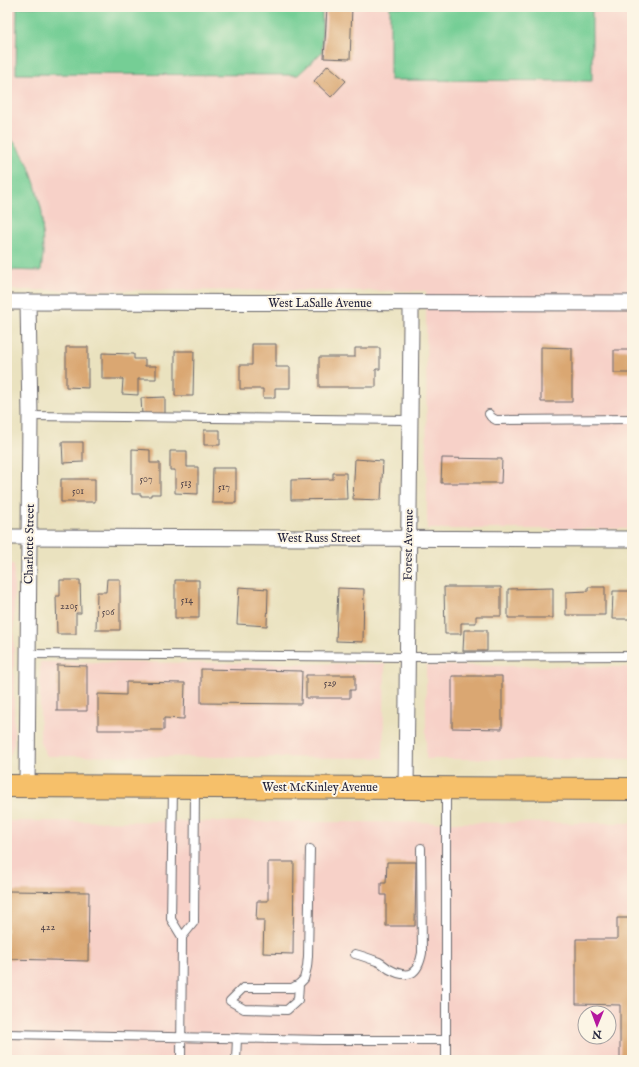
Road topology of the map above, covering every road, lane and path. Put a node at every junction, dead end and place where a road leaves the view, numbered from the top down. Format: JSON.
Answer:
{"nodes":[{"id":1,"x":7,"y":302,"type":"edge"},
{"id":2,"x":28,"y":302,"type":"junction"},
{"id":3,"x":411,"y":303,"type":"junction"},
{"id":4,"x":632,"y":303,"type":"edge"},
{"id":5,"x":489,"y":414,"type":"dead end"},
{"id":6,"x":30,"y":416,"type":"junction"},
{"id":7,"x":632,"y":419,"type":"edge"},
{"id":8,"x":410,"y":420,"type":"junction"},
{"id":9,"x":7,"y":537,"type":"edge"},
{"id":10,"x":29,"y":537,"type":"junction"},
{"id":11,"x":408,"y":539,"type":"junction"},
{"id":12,"x":632,"y":539,"type":"edge"},
{"id":13,"x":28,"y":654,"type":"junction"},
{"id":14,"x":632,"y":656,"type":"edge"},
{"id":15,"x":407,"y":657,"type":"junction"},
{"id":16,"x":17,"y":786,"type":"edge"},
{"id":17,"x":173,"y":787,"type":"junction"},
{"id":18,"x":195,"y":787,"type":"junction"},
{"id":19,"x":406,"y":788,"type":"junction"},
{"id":20,"x":446,"y":788,"type":"junction"},
{"id":21,"x":632,"y":789,"type":"edge"},
{"id":22,"x":421,"y":848,"type":"dead end"},
{"id":23,"x":310,"y":849,"type":"dead end"},
{"id":24,"x":182,"y":937,"type":"junction"},
{"id":25,"x":355,"y":954,"type":"dead end"},
{"id":26,"x":300,"y":984,"type":"junction"},
{"id":27,"x":7,"y":1034,"type":"edge"},
{"id":28,"x":181,"y":1037,"type":"junction"},
{"id":29,"x":236,"y":1038,"type":"junction"},
{"id":30,"x":446,"y":1040,"type":"junction"},
{"id":31,"x":181,"y":1060,"type":"edge"},
{"id":32,"x":236,"y":1060,"type":"edge"},
{"id":33,"x":446,"y":1060,"type":"edge"}],
"edges":[{"from":1,"to":2,"type":"street","name":"West LaSalle Avenue"},
{"from":2,"to":3,"type":"street","name":"West LaSalle Avenue"},
{"from":2,"to":6,"type":"street","name":"Charlotte Street"},
{"from":3,"to":4,"type":"street","name":"West LaSalle Avenue"},
{"from":3,"to":8,"type":"street","name":"Forest Avenue"},
{"from":5,"to":7,"type":"lane"},
{"from":6,"to":8,"type":"lane"},
{"from":6,"to":10,"type":"street","name":"Charlotte Street"},
{"from":8,"to":11,"type":"street","name":"Forest Avenue"},
{"from":9,"to":10,"type":"street","name":"West Russ Street"},
{"from":10,"to":11,"type":"street","name":"West Russ Street"},
{"from":10,"to":13,"type":"street","name":"Charlotte Street"},
{"from":11,"to":12,"type":"street","name":"West Russ Street"},
{"from":11,"to":15,"type":"street","name":"Forest Avenue"},
{"from":13,"to":15,"type":"lane"},
{"from":13,"to":16,"type":"street","name":"Charlotte Street"},
{"from":14,"to":15,"type":"lane"},
{"from":15,"to":19,"type":"street","name":"Forest Avenue"},
{"from":16,"to":17,"type":"main road","name":"West McKinley Avenue"},
{"from":17,"to":18,"type":"main road","name":"West McKinley Avenue"},
{"from":17,"to":24,"type":"lane"},
{"from":18,"to":19,"type":"main road","name":"West McKinley Avenue"},
{"from":18,"to":24,"type":"lane"},
{"from":19,"to":20,"type":"main road","name":"West McKinley Avenue"},
{"from":20,"to":21,"type":"main road","name":"West McKinley Avenue"},
{"from":20,"to":30,"type":"lane"},
{"from":22,"to":25,"type":"lane"},
{"from":23,"to":26,"type":"lane"},
{"from":24,"to":28,"type":"lane"},
{"from":26,"to":26,"type":"lane"},
{"from":27,"to":28,"type":"lane"},
{"from":28,"to":29,"type":"lane"},
{"from":28,"to":31,"type":"lane"},
{"from":29,"to":30,"type":"lane"},
{"from":29,"to":32,"type":"lane"},
{"from":30,"to":33,"type":"lane"}]}
